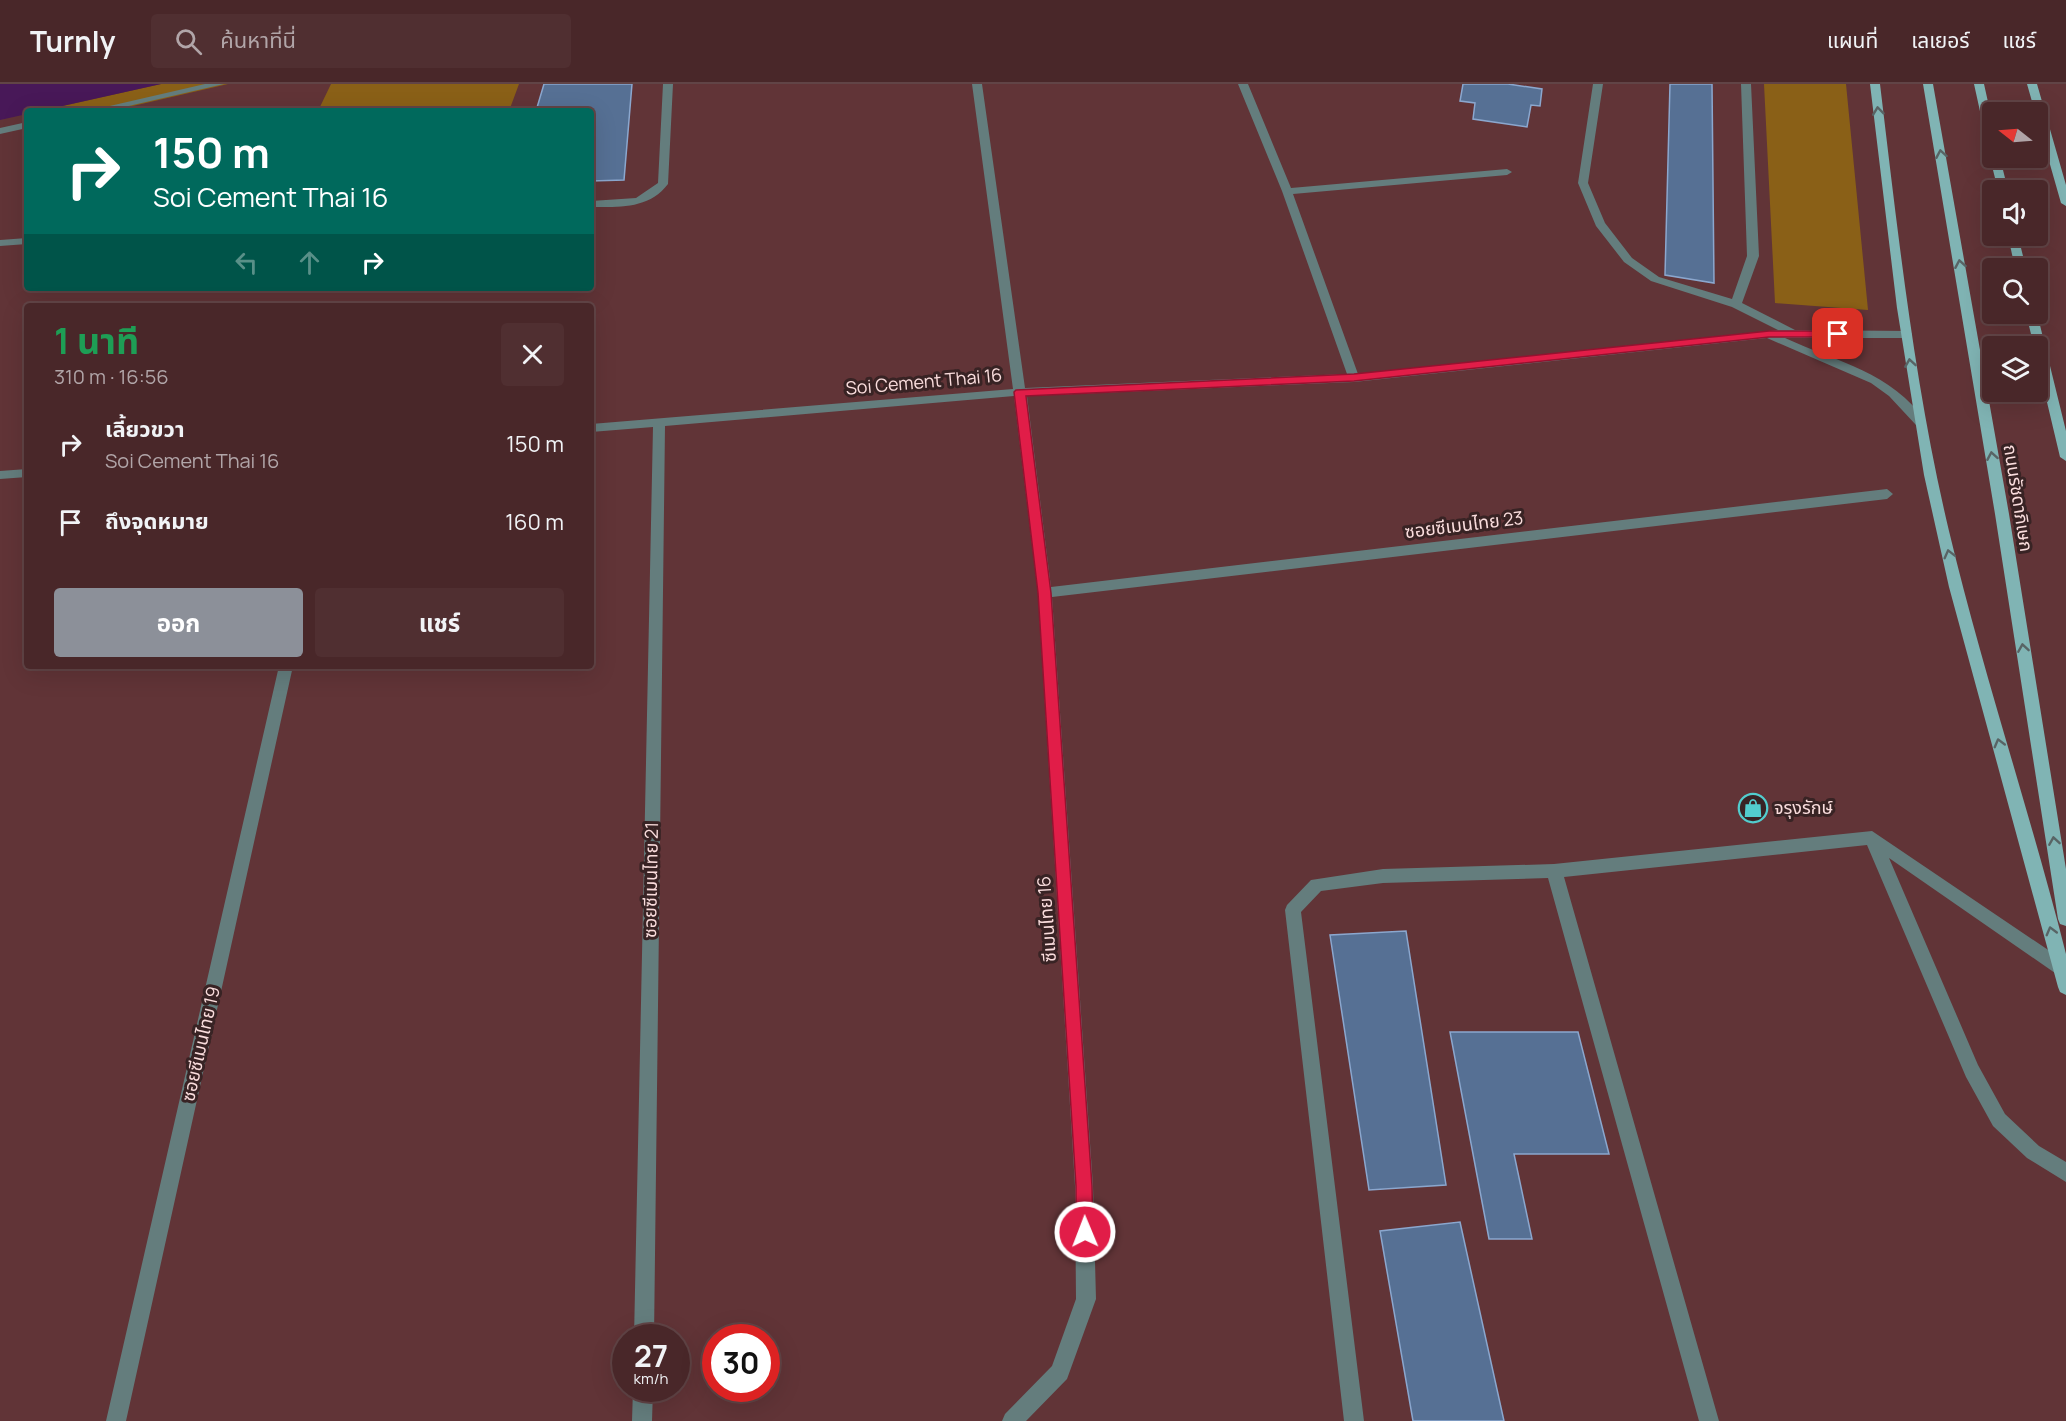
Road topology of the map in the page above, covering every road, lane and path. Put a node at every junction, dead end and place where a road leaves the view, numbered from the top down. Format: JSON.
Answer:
{"nodes":[{"id":1,"x":219,"y":84,"type":"edge"},
{"id":2,"x":668,"y":84,"type":"edge"},
{"id":3,"x":977,"y":84,"type":"edge"},
{"id":4,"x":1243,"y":84,"type":"edge"},
{"id":5,"x":1598,"y":84,"type":"edge"},
{"id":6,"x":1746,"y":84,"type":"edge"},
{"id":7,"x":1875,"y":84,"type":"edge"},
{"id":8,"x":1928,"y":84,"type":"edge"},
{"id":9,"x":1978,"y":84,"type":"edge"},
{"id":10,"x":2032,"y":84,"type":"edge"},
{"id":11,"x":1982,"y":102,"type":"edge"},
{"id":12,"x":107,"y":108,"type":"edge"},
{"id":13,"x":24,"y":126,"type":"edge"},
{"id":14,"x":0,"y":131,"type":"edge"},
{"id":15,"x":1507,"y":172,"type":"dead end"},
{"id":16,"x":1287,"y":191,"type":"junction"},
{"id":17,"x":2066,"y":203,"type":"edge"},
{"id":18,"x":594,"y":204,"type":"edge"},
{"id":19,"x":24,"y":241,"type":"edge"},
{"id":20,"x":0,"y":243,"type":"edge"},
{"id":21,"x":1736,"y":304,"type":"junction"},
{"id":22,"x":2034,"y":324,"type":"edge"},
{"id":23,"x":1769,"y":334,"type":"junction"},
{"id":24,"x":1793,"y":334,"type":"junction"},
{"id":25,"x":1906,"y":334,"type":"junction"},
{"id":26,"x":1354,"y":378,"type":"junction"},
{"id":27,"x":1020,"y":392,"type":"junction"},
{"id":28,"x":659,"y":422,"type":"junction"},
{"id":29,"x":1920,"y":422,"type":"junction"},
{"id":30,"x":594,"y":428,"type":"edge"},
{"id":31,"x":2066,"y":457,"type":"edge"},
{"id":32,"x":24,"y":473,"type":"edge"},
{"id":33,"x":5,"y":474,"type":"edge"},
{"id":34,"x":0,"y":484,"type":"edge"},
{"id":35,"x":1887,"y":494,"type":"dead end"},
{"id":36,"x":1044,"y":593,"type":"junction"},
{"id":37,"x":285,"y":669,"type":"edge"},
{"id":38,"x":1872,"y":838,"type":"junction"},
{"id":39,"x":1554,"y":871,"type":"junction"},
{"id":40,"x":2066,"y":920,"type":"edge"},
{"id":41,"x":2061,"y":968,"type":"junction"},
{"id":42,"x":2066,"y":987,"type":"edge"},
{"id":43,"x":2066,"y":1173,"type":"edge"},
{"id":44,"x":644,"y":1324,"type":"edge"},
{"id":45,"x":643,"y":1402,"type":"edge"},
{"id":46,"x":116,"y":1421,"type":"edge"},
{"id":47,"x":642,"y":1421,"type":"edge"},
{"id":48,"x":1012,"y":1421,"type":"edge"},
{"id":49,"x":1354,"y":1421,"type":"edge"},
{"id":50,"x":1709,"y":1421,"type":"edge"}],
"edges":[{"from":1,"to":12,"type":"street"},
{"from":2,"to":18,"type":"street"},
{"from":3,"to":27,"type":"street","name":"ซีเมนไทย 16"},
{"from":4,"to":16,"type":"street"},
{"from":5,"to":21,"type":"street"},
{"from":6,"to":21,"type":"street"},
{"from":25,"to":7,"type":"main road","one_way":true},
{"from":40,"to":8,"type":"main road","name":"ถนนรัชดาภิเษก","one_way":true},
{"from":9,"to":11,"type":"main road"},
{"from":10,"to":17,"type":"main road"},
{"from":13,"to":14,"type":"street"},
{"from":15,"to":16,"type":"street"},
{"from":16,"to":26,"type":"street"},
{"from":19,"to":20,"type":"street"},
{"from":21,"to":24,"type":"street"},
{"from":22,"to":31,"type":"main road"},
{"from":23,"to":24,"type":"street","name":"Soi Cement Thai 16"},
{"from":23,"to":26,"type":"street","name":"Soi Cement Thai 16"},
{"from":23,"to":29,"type":"street"},
{"from":24,"to":25,"type":"street","name":"Soi Cement Thai 16"},
{"from":29,"to":25,"type":"main road","one_way":true},
{"from":26,"to":27,"type":"street","name":"Soi Cement Thai 16"},
{"from":27,"to":28,"type":"street","name":"Soi Cement Thai 16"},
{"from":27,"to":36,"type":"street","name":"ซีเมนไทย 16"},
{"from":28,"to":30,"type":"street","name":"Soi Cement Thai 16"},
{"from":28,"to":44,"type":"street","name":"ซอยซีเมนไทย 21"},
{"from":41,"to":29,"type":"main road","one_way":true},
{"from":32,"to":33,"type":"street"},
{"from":33,"to":34,"type":"street"},
{"from":35,"to":36,"type":"street","name":"ซอยซีเมนไทย 23"},
{"from":36,"to":48,"type":"street","name":"ซีเมนไทย 16"},
{"from":37,"to":46,"type":"street","name":"ซอยซีเมนไทย 19"},
{"from":38,"to":39,"type":"street"},
{"from":38,"to":41,"type":"street"},
{"from":38,"to":43,"type":"street"},
{"from":39,"to":49,"type":"street"},
{"from":39,"to":50,"type":"street"},
{"from":41,"to":42,"type":"main road"},
{"from":45,"to":47,"type":"street"}]}
